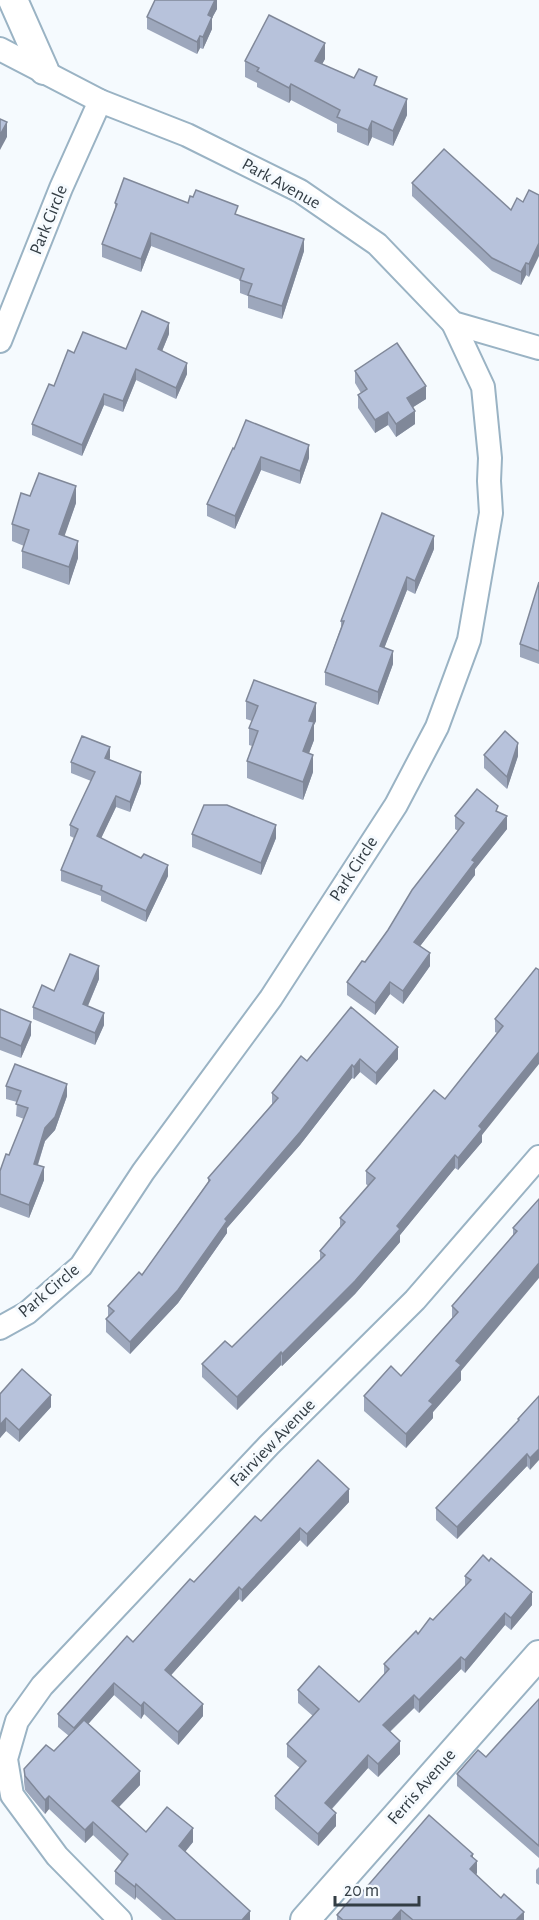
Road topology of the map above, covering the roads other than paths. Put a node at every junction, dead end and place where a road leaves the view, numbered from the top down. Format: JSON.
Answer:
{"nodes":[{"id":1,"x":13,"y":0,"type":"edge"},
{"id":2,"x":0,"y":49,"type":"edge"},
{"id":3,"x":44,"y":70,"type":"junction"},
{"id":4,"x":100,"y":101,"type":"junction"},
{"id":5,"x":453,"y":323,"type":"junction"},
{"id":6,"x":0,"y":341,"type":"edge"},
{"id":7,"x":539,"y":348,"type":"edge"},
{"id":8,"x":539,"y":1157,"type":"edge"},
{"id":9,"x":0,"y":1328,"type":"edge"},
{"id":10,"x":539,"y":1654,"type":"edge"},
{"id":11,"x":120,"y":1920,"type":"edge"},
{"id":12,"x":305,"y":1920,"type":"edge"}],
"edges":[{"from":1,"to":3,"type":"street"},
{"from":2,"to":3,"type":"street","name":"Park Avenue"},
{"from":3,"to":4,"type":"street","name":"Park Avenue"},
{"from":4,"to":5,"type":"street","name":"Park Avenue"},
{"from":4,"to":6,"type":"street","name":"Park Circle"},
{"from":5,"to":7,"type":"street","name":"Park Avenue"},
{"from":5,"to":9,"type":"street","name":"Park Circle"},
{"from":8,"to":11,"type":"street","name":"Fairview Avenue"},
{"from":10,"to":12,"type":"street","name":"Ferris Avenue"}]}
